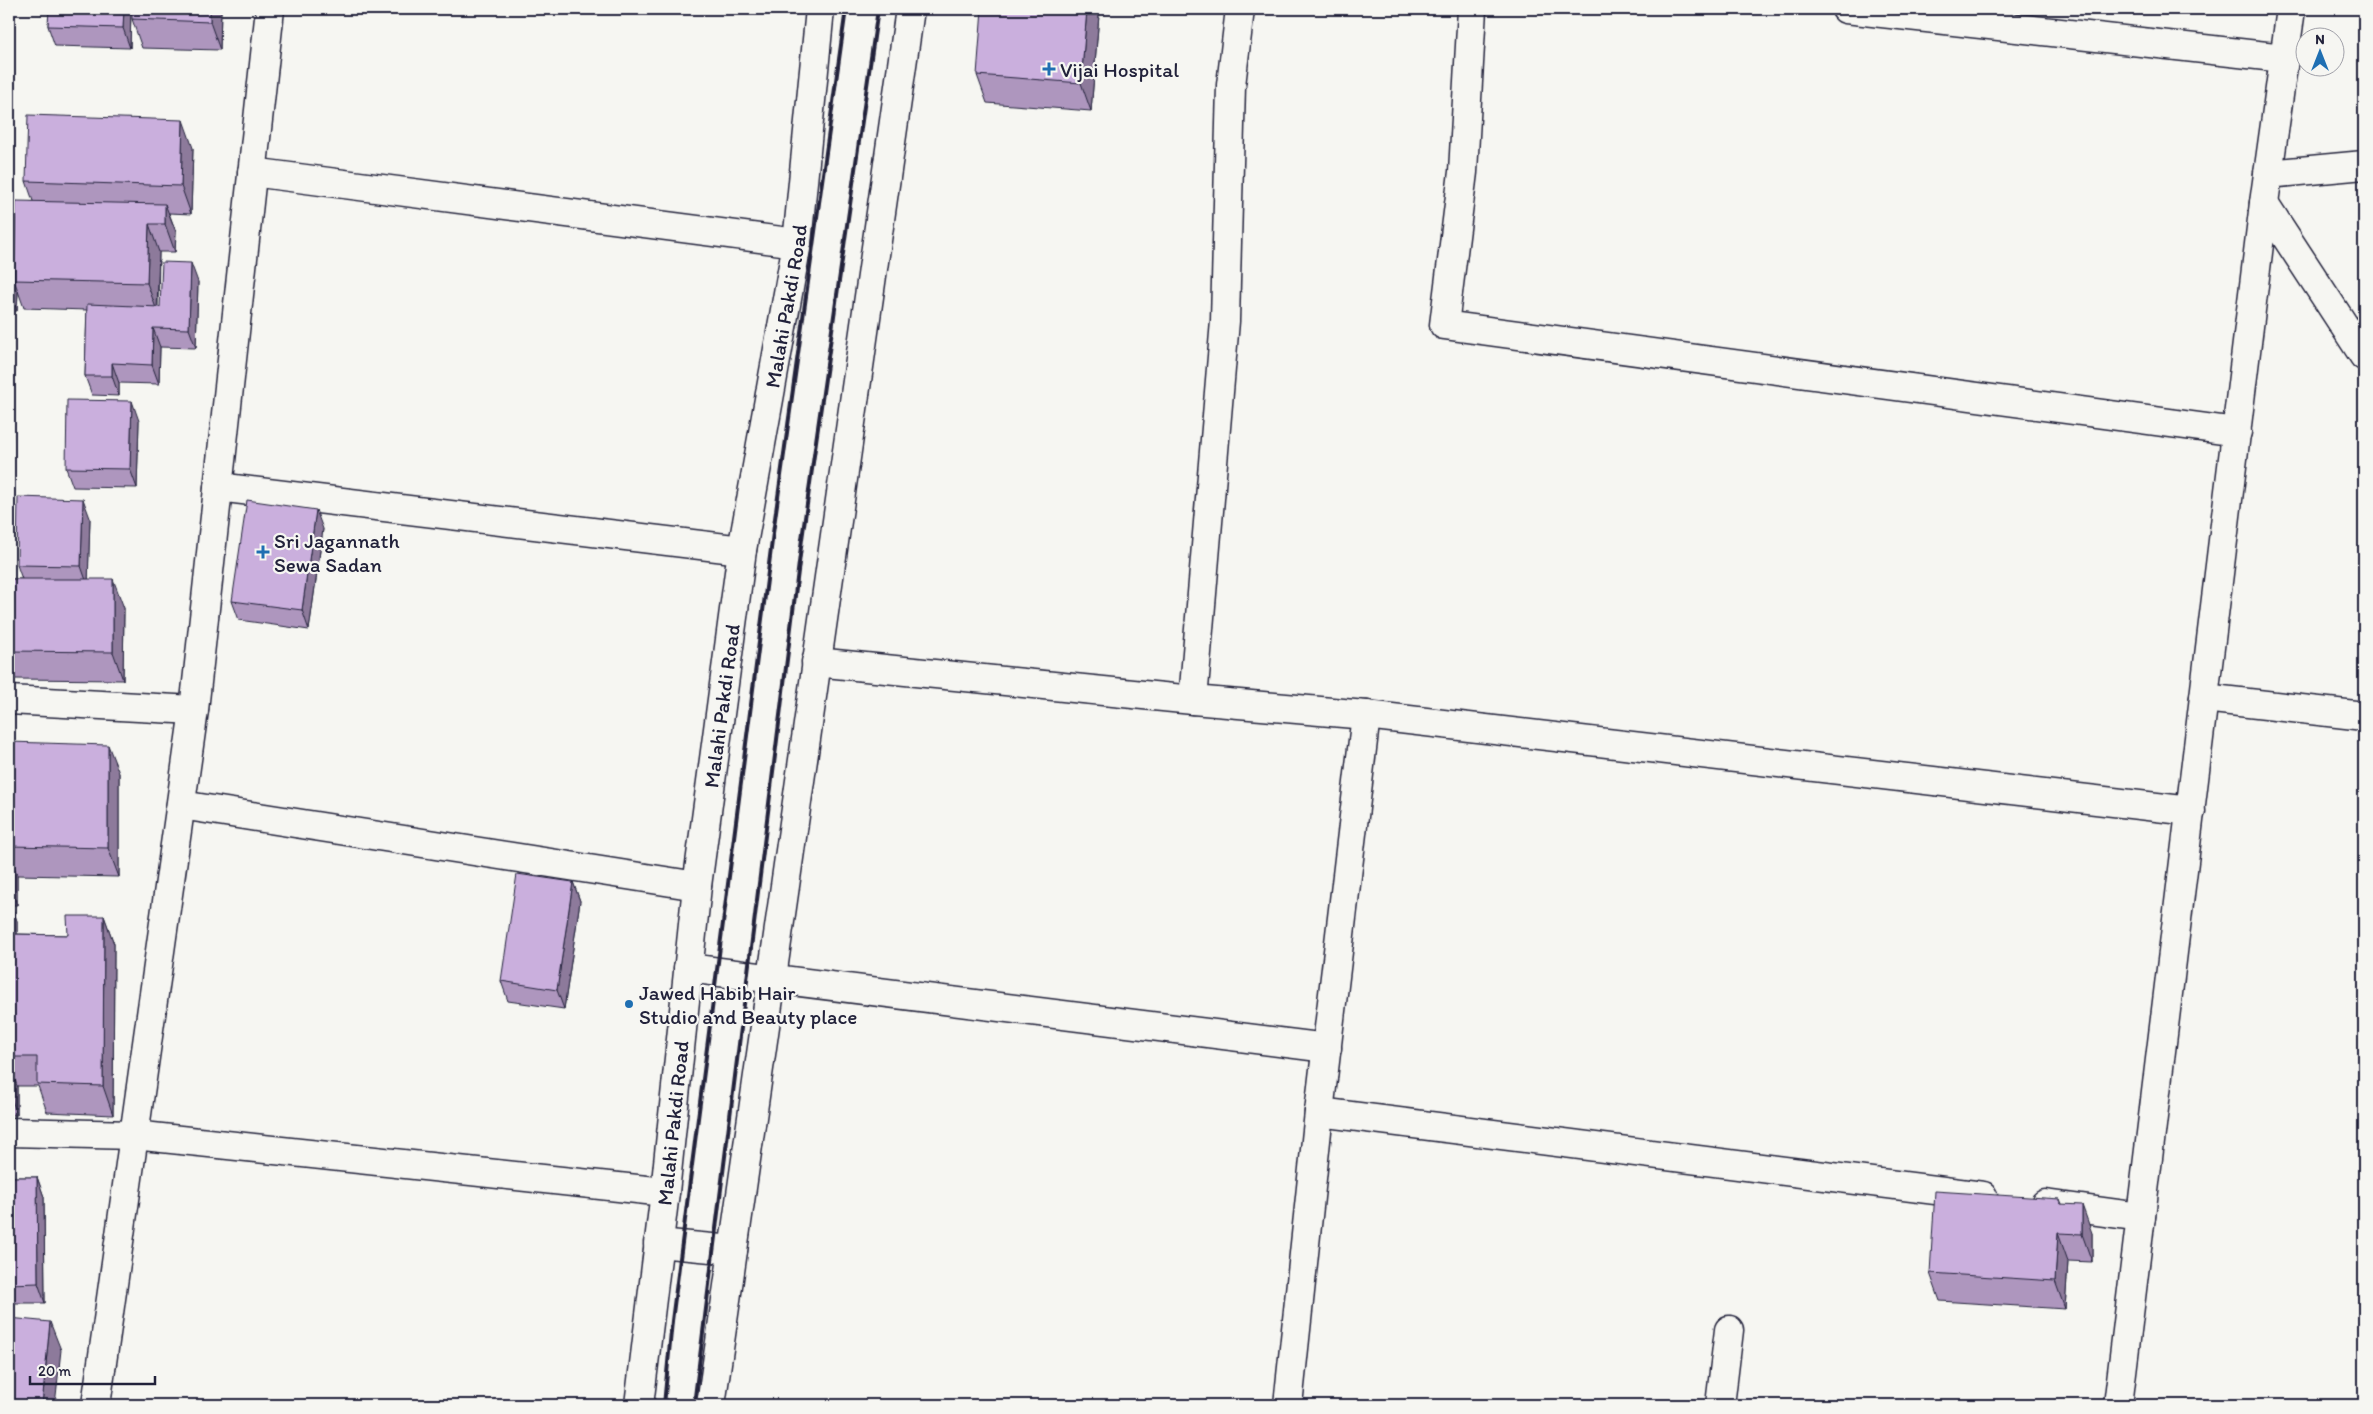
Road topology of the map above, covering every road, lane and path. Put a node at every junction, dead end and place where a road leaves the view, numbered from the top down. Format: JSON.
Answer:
{"nodes":[{"id":1,"x":270,"y":9,"type":"edge"},
{"id":2,"x":820,"y":9,"type":"edge"},
{"id":3,"x":910,"y":9,"type":"edge"},
{"id":4,"x":1240,"y":9,"type":"edge"},
{"id":5,"x":1472,"y":9,"type":"edge"},
{"id":6,"x":1846,"y":9,"type":"edge"},
{"id":7,"x":2291,"y":9,"type":"edge"},
{"id":8,"x":1954,"y":15,"type":"edge"},
{"id":9,"x":2284,"y":58,"type":"junction"},
{"id":10,"x":2364,"y":166,"type":"edge"},
{"id":11,"x":252,"y":172,"type":"junction"},
{"id":12,"x":2268,"y":174,"type":"junction"},
{"id":13,"x":2264,"y":204,"type":"junction"},
{"id":14,"x":797,"y":244,"type":"junction"},
{"id":15,"x":2364,"y":356,"type":"edge"},
{"id":16,"x":2237,"y":432,"type":"junction"},
{"id":17,"x":218,"y":487,"type":"junction"},
{"id":18,"x":742,"y":550,"type":"junction"},
{"id":19,"x":816,"y":662,"type":"junction"},
{"id":20,"x":2204,"y":698,"type":"junction"},
{"id":21,"x":9,"y":700,"type":"edge"},
{"id":22,"x":1192,"y":700,"type":"junction"},
{"id":23,"x":194,"y":710,"type":"junction"},
{"id":24,"x":1366,"y":714,"type":"junction"},
{"id":25,"x":2364,"y":716,"type":"edge"},
{"id":26,"x":181,"y":805,"type":"junction"},
{"id":27,"x":2191,"y":811,"type":"junction"},
{"id":28,"x":697,"y":886,"type":"junction"},
{"id":29,"x":688,"y":968,"type":"junction"},
{"id":30,"x":772,"y":979,"type":"junction"},
{"id":31,"x":1327,"y":1048,"type":"junction"},
{"id":32,"x":1320,"y":1112,"type":"junction"},
{"id":33,"x":9,"y":1132,"type":"edge"},
{"id":34,"x":134,"y":1135,"type":"junction"},
{"id":35,"x":665,"y":1192,"type":"junction"},
{"id":36,"x":2141,"y":1217,"type":"junction"},
{"id":37,"x":658,"y":1244,"type":"junction"},
{"id":38,"x":733,"y":1250,"type":"junction"},
{"id":39,"x":1729,"y":1330,"type":"dead end"},
{"id":40,"x":96,"y":1405,"type":"edge"},
{"id":41,"x":639,"y":1405,"type":"edge"},
{"id":42,"x":711,"y":1405,"type":"edge"},
{"id":43,"x":1288,"y":1405,"type":"edge"},
{"id":44,"x":1720,"y":1405,"type":"edge"},
{"id":45,"x":2118,"y":1405,"type":"edge"}],
"edges":[{"from":1,"to":11,"type":"street"},
{"from":2,"to":14,"type":"street","name":"Malahi Pakdi Road"},
{"from":3,"to":19,"type":"street"},
{"from":4,"to":22,"type":"street"},
{"from":5,"to":16,"type":"street"},
{"from":6,"to":8,"type":"street"},
{"from":7,"to":9,"type":"street"},
{"from":8,"to":9,"type":"street"},
{"from":9,"to":12,"type":"street"},
{"from":10,"to":12,"type":"street"},
{"from":11,"to":14,"type":"street"},
{"from":11,"to":17,"type":"street"},
{"from":12,"to":13,"type":"street"},
{"from":13,"to":15,"type":"street"},
{"from":13,"to":16,"type":"street"},
{"from":14,"to":18,"type":"street","name":"Malahi Pakdi Road"},
{"from":16,"to":20,"type":"street"},
{"from":17,"to":18,"type":"street"},
{"from":17,"to":23,"type":"street"},
{"from":18,"to":28,"type":"street","name":"Malahi Pakdi Road"},
{"from":19,"to":22,"type":"street"},
{"from":19,"to":30,"type":"street"},
{"from":20,"to":25,"type":"street"},
{"from":20,"to":27,"type":"street"},
{"from":21,"to":23,"type":"street"},
{"from":22,"to":24,"type":"street"},
{"from":23,"to":26,"type":"street"},
{"from":24,"to":27,"type":"street"},
{"from":24,"to":31,"type":"street"},
{"from":26,"to":28,"type":"street"},
{"from":26,"to":34,"type":"street"},
{"from":27,"to":36,"type":"street"},
{"from":28,"to":29,"type":"street","name":"Malahi Pakdi Road"},
{"from":29,"to":30,"type":"street"},
{"from":29,"to":35,"type":"street","name":"Malahi Pakdi Road"},
{"from":30,"to":31,"type":"street"},
{"from":30,"to":38,"type":"street"},
{"from":31,"to":32,"type":"street"},
{"from":32,"to":36,"type":"street"},
{"from":32,"to":43,"type":"street"},
{"from":33,"to":34,"type":"street"},
{"from":34,"to":35,"type":"street"},
{"from":34,"to":40,"type":"street"},
{"from":35,"to":37,"type":"street","name":"Malahi Pakdi Road"},
{"from":36,"to":45,"type":"street"},
{"from":37,"to":38,"type":"street"},
{"from":37,"to":41,"type":"street","name":"Malahi Pakdi Road"},
{"from":38,"to":42,"type":"street"},
{"from":39,"to":44,"type":"street"}]}
